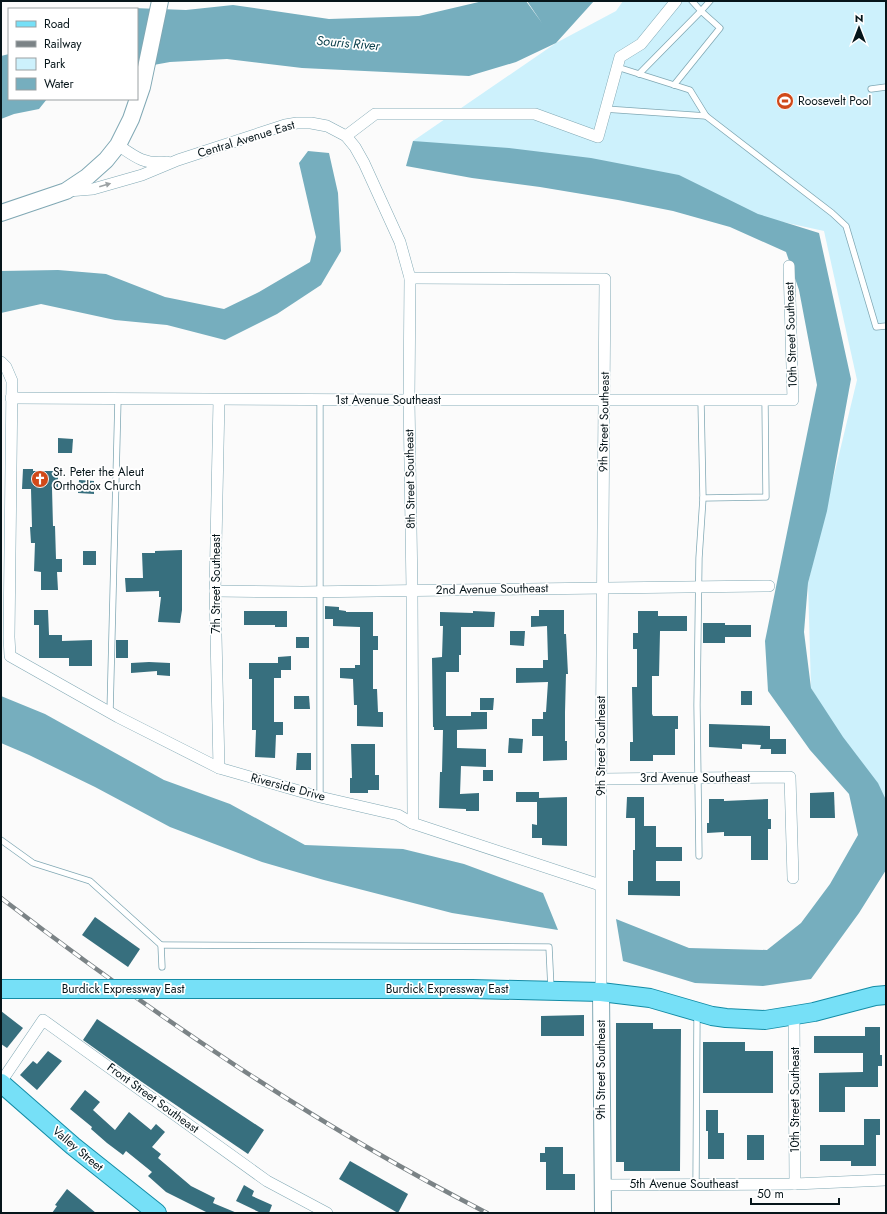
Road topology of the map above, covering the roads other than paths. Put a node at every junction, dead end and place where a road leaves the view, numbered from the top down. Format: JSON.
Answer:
{"nodes":[{"id":1,"x":160,"y":1,"type":"edge"},
{"id":2,"x":676,"y":1,"type":"edge"},
{"id":3,"x":692,"y":1,"type":"edge"},
{"id":4,"x":710,"y":1,"type":"edge"},
{"id":5,"x":701,"y":11,"type":"junction"},
{"id":6,"x":617,"y":67,"type":"junction"},
{"id":7,"x":639,"y":74,"type":"junction"},
{"id":8,"x":674,"y":85,"type":"junction"},
{"id":9,"x":886,"y":87,"type":"edge"},
{"id":10,"x":871,"y":89,"type":"dead end"},
{"id":11,"x":138,"y":99,"type":"edge"},
{"id":12,"x":138,"y":100,"type":"edge"},
{"id":13,"x":605,"y":109,"type":"junction"},
{"id":14,"x":706,"y":116,"type":"junction"},
{"id":15,"x":346,"y":136,"type":"junction"},
{"id":16,"x":118,"y":145,"type":"junction"},
{"id":17,"x":355,"y":147,"type":"joint"},
{"id":18,"x":178,"y":160,"type":"junction"},
{"id":19,"x":66,"y":191,"type":"junction"},
{"id":20,"x":1,"y":213,"type":"edge"},
{"id":21,"x":789,"y":266,"type":"dead end"},
{"id":22,"x":410,"y":278,"type":"junction"},
{"id":23,"x":886,"y":326,"type":"edge"},
{"id":24,"x":1,"y":362,"type":"edge"},
{"id":25,"x":11,"y":398,"type":"junction"},
{"id":26,"x":118,"y":399,"type":"junction"},
{"id":27,"x":219,"y":400,"type":"junction"},
{"id":28,"x":320,"y":400,"type":"junction"},
{"id":29,"x":409,"y":400,"type":"junction"},
{"id":30,"x":604,"y":401,"type":"junction"},
{"id":31,"x":701,"y":401,"type":"junction"},
{"id":32,"x":765,"y":401,"type":"junction"},
{"id":33,"x":703,"y":498,"type":"junction"},
{"id":34,"x":769,"y":586,"type":"dead end"},
{"id":35,"x":699,"y":587,"type":"junction"},
{"id":36,"x":602,"y":588,"type":"junction"},
{"id":37,"x":412,"y":590,"type":"junction"},
{"id":38,"x":215,"y":591,"type":"junction"},
{"id":39,"x":319,"y":591,"type":"junction"},
{"id":40,"x":5,"y":637,"type":"edge"},
{"id":41,"x":110,"y":712,"type":"junction"},
{"id":42,"x":219,"y":768,"type":"junction"},
{"id":43,"x":601,"y":778,"type":"junction"},
{"id":44,"x":698,"y":778,"type":"junction"},
{"id":45,"x":320,"y":797,"type":"junction"},
{"id":46,"x":412,"y":824,"type":"junction"},
{"id":47,"x":1,"y":840,"type":"edge"},
{"id":48,"x":700,"y":856,"type":"dead end"},
{"id":49,"x":793,"y":878,"type":"dead end"},
{"id":50,"x":600,"y":885,"type":"junction"},
{"id":51,"x":162,"y":945,"type":"junction"},
{"id":52,"x":162,"y":967,"type":"dead end"},
{"id":53,"x":1,"y":989,"type":"edge"},
{"id":54,"x":551,"y":990,"type":"junction"},
{"id":55,"x":601,"y":992,"type":"junction"},
{"id":56,"x":886,"y":995,"type":"edge"},
{"id":57,"x":697,"y":1011,"type":"junction"},
{"id":58,"x":794,"y":1016,"type":"junction"},
{"id":59,"x":4,"y":1087,"type":"edge"},
{"id":60,"x":886,"y":1180,"type":"edge"},
{"id":61,"x":696,"y":1184,"type":"junction"},
{"id":62,"x":796,"y":1184,"type":"junction"},
{"id":63,"x":602,"y":1185,"type":"junction"},
{"id":64,"x":157,"y":1213,"type":"edge"},
{"id":65,"x":327,"y":1213,"type":"edge"},
{"id":66,"x":603,"y":1213,"type":"edge"}],
"edges":[{"from":1,"to":11,"type":"street"},
{"from":2,"to":6,"type":"street"},
{"from":3,"to":5,"type":"lane"},
{"from":4,"to":5,"type":"lane"},
{"from":5,"to":7,"type":"lane"},
{"from":5,"to":8,"type":"lane"},
{"from":6,"to":7,"type":"lane"},
{"from":6,"to":13,"type":"street"},
{"from":7,"to":8,"type":"lane"},
{"from":8,"to":14,"type":"lane"},
{"from":9,"to":10,"type":"lane"},
{"from":12,"to":16,"type":"street"},
{"from":13,"to":14,"type":"lane"},
{"from":13,"to":15,"type":"street"},
{"from":14,"to":23,"type":"lane"},
{"from":15,"to":17,"type":"street","name":"Central Avenue East"},
{"from":15,"to":18,"type":"street","name":"Central Avenue East"},
{"from":16,"to":18,"type":"street","name":"Central Avenue East"},
{"from":16,"to":19,"type":"street"},
{"from":17,"to":22,"type":"street","name":"8th Street Southeast"},
{"from":19,"to":18,"type":"street","name":"Central Avenue East","one_way":true},
{"from":19,"to":20,"type":"street","name":"Central Avenue East"},
{"from":21,"to":32,"type":"street","name":"10th Street Southeast"},
{"from":22,"to":29,"type":"street","name":"8th Street Southeast"},
{"from":22,"to":30,"type":"street","name":"9th Street Southeast"},
{"from":24,"to":25,"type":"street"},
{"from":25,"to":26,"type":"street","name":"1st Avenue Southeast"},
{"from":25,"to":40,"type":"street"},
{"from":26,"to":27,"type":"street","name":"1st Avenue Southeast"},
{"from":26,"to":41,"type":"lane"},
{"from":27,"to":28,"type":"street","name":"1st Avenue Southeast"},
{"from":27,"to":38,"type":"street","name":"7th Street Southeast"},
{"from":28,"to":29,"type":"street","name":"1st Avenue Southeast"},
{"from":28,"to":39,"type":"lane"},
{"from":29,"to":30,"type":"street","name":"1st Avenue Southeast"},
{"from":29,"to":37,"type":"street","name":"8th Street Southeast"},
{"from":30,"to":31,"type":"street","name":"1st Avenue Southeast"},
{"from":30,"to":36,"type":"street","name":"9th Street Southeast"},
{"from":31,"to":32,"type":"street","name":"1st Avenue Southeast"},
{"from":31,"to":33,"type":"lane"},
{"from":32,"to":33,"type":"lane"},
{"from":33,"to":35,"type":"lane"},
{"from":34,"to":35,"type":"street","name":"2nd Avenue Southeast"},
{"from":35,"to":36,"type":"street","name":"2nd Avenue Southeast"},
{"from":35,"to":44,"type":"lane"},
{"from":36,"to":37,"type":"street","name":"2nd Avenue Southeast"},
{"from":36,"to":43,"type":"street","name":"9th Street Southeast"},
{"from":37,"to":39,"type":"street","name":"2nd Avenue Southeast"},
{"from":37,"to":46,"type":"street","name":"8th Street Southeast"},
{"from":38,"to":39,"type":"street","name":"2nd Avenue Southeast"},
{"from":38,"to":42,"type":"street","name":"7th Street Southeast"},
{"from":39,"to":45,"type":"lane"},
{"from":40,"to":41,"type":"street","name":"Riverside Drive"},
{"from":41,"to":42,"type":"street","name":"Riverside Drive"},
{"from":42,"to":45,"type":"street","name":"Riverside Drive"},
{"from":43,"to":44,"type":"street","name":"3rd Avenue Southeast"},
{"from":43,"to":50,"type":"street","name":"9th Street Southeast"},
{"from":44,"to":48,"type":"lane"},
{"from":44,"to":49,"type":"street","name":"3rd Avenue Southeast"},
{"from":45,"to":46,"type":"street","name":"Riverside Drive"},
{"from":46,"to":50,"type":"street","name":"Riverside Drive"},
{"from":47,"to":51,"type":"lane"},
{"from":50,"to":55,"type":"street","name":"9th Street Southeast"},
{"from":51,"to":52,"type":"lane"},
{"from":51,"to":54,"type":"lane"},
{"from":53,"to":54,"type":"main road","name":"Burdick Expressway East","bridge":true},
{"from":54,"to":55,"type":"main road","name":"Burdick Expressway East"},
{"from":55,"to":57,"type":"main road","name":"Burdick Expressway East"},
{"from":55,"to":63,"type":"street","name":"9th Street Southeast"},
{"from":56,"to":58,"type":"main road","name":"Burdick Expressway East"},
{"from":57,"to":58,"type":"main road","name":"Burdick Expressway East"},
{"from":57,"to":61,"type":"lane"},
{"from":58,"to":62,"type":"street","name":"10th Street Southeast"},
{"from":59,"to":64,"type":"main road","name":"Valley Street"},
{"from":59,"to":65,"type":"street","name":"Front Street Southeast"},
{"from":60,"to":62,"type":"street","name":"5th Avenue Southeast"},
{"from":61,"to":62,"type":"street","name":"5th Avenue Southeast"},
{"from":61,"to":63,"type":"street","name":"5th Avenue Southeast"},
{"from":63,"to":66,"type":"street","name":"9th Street Southeast"}]}
